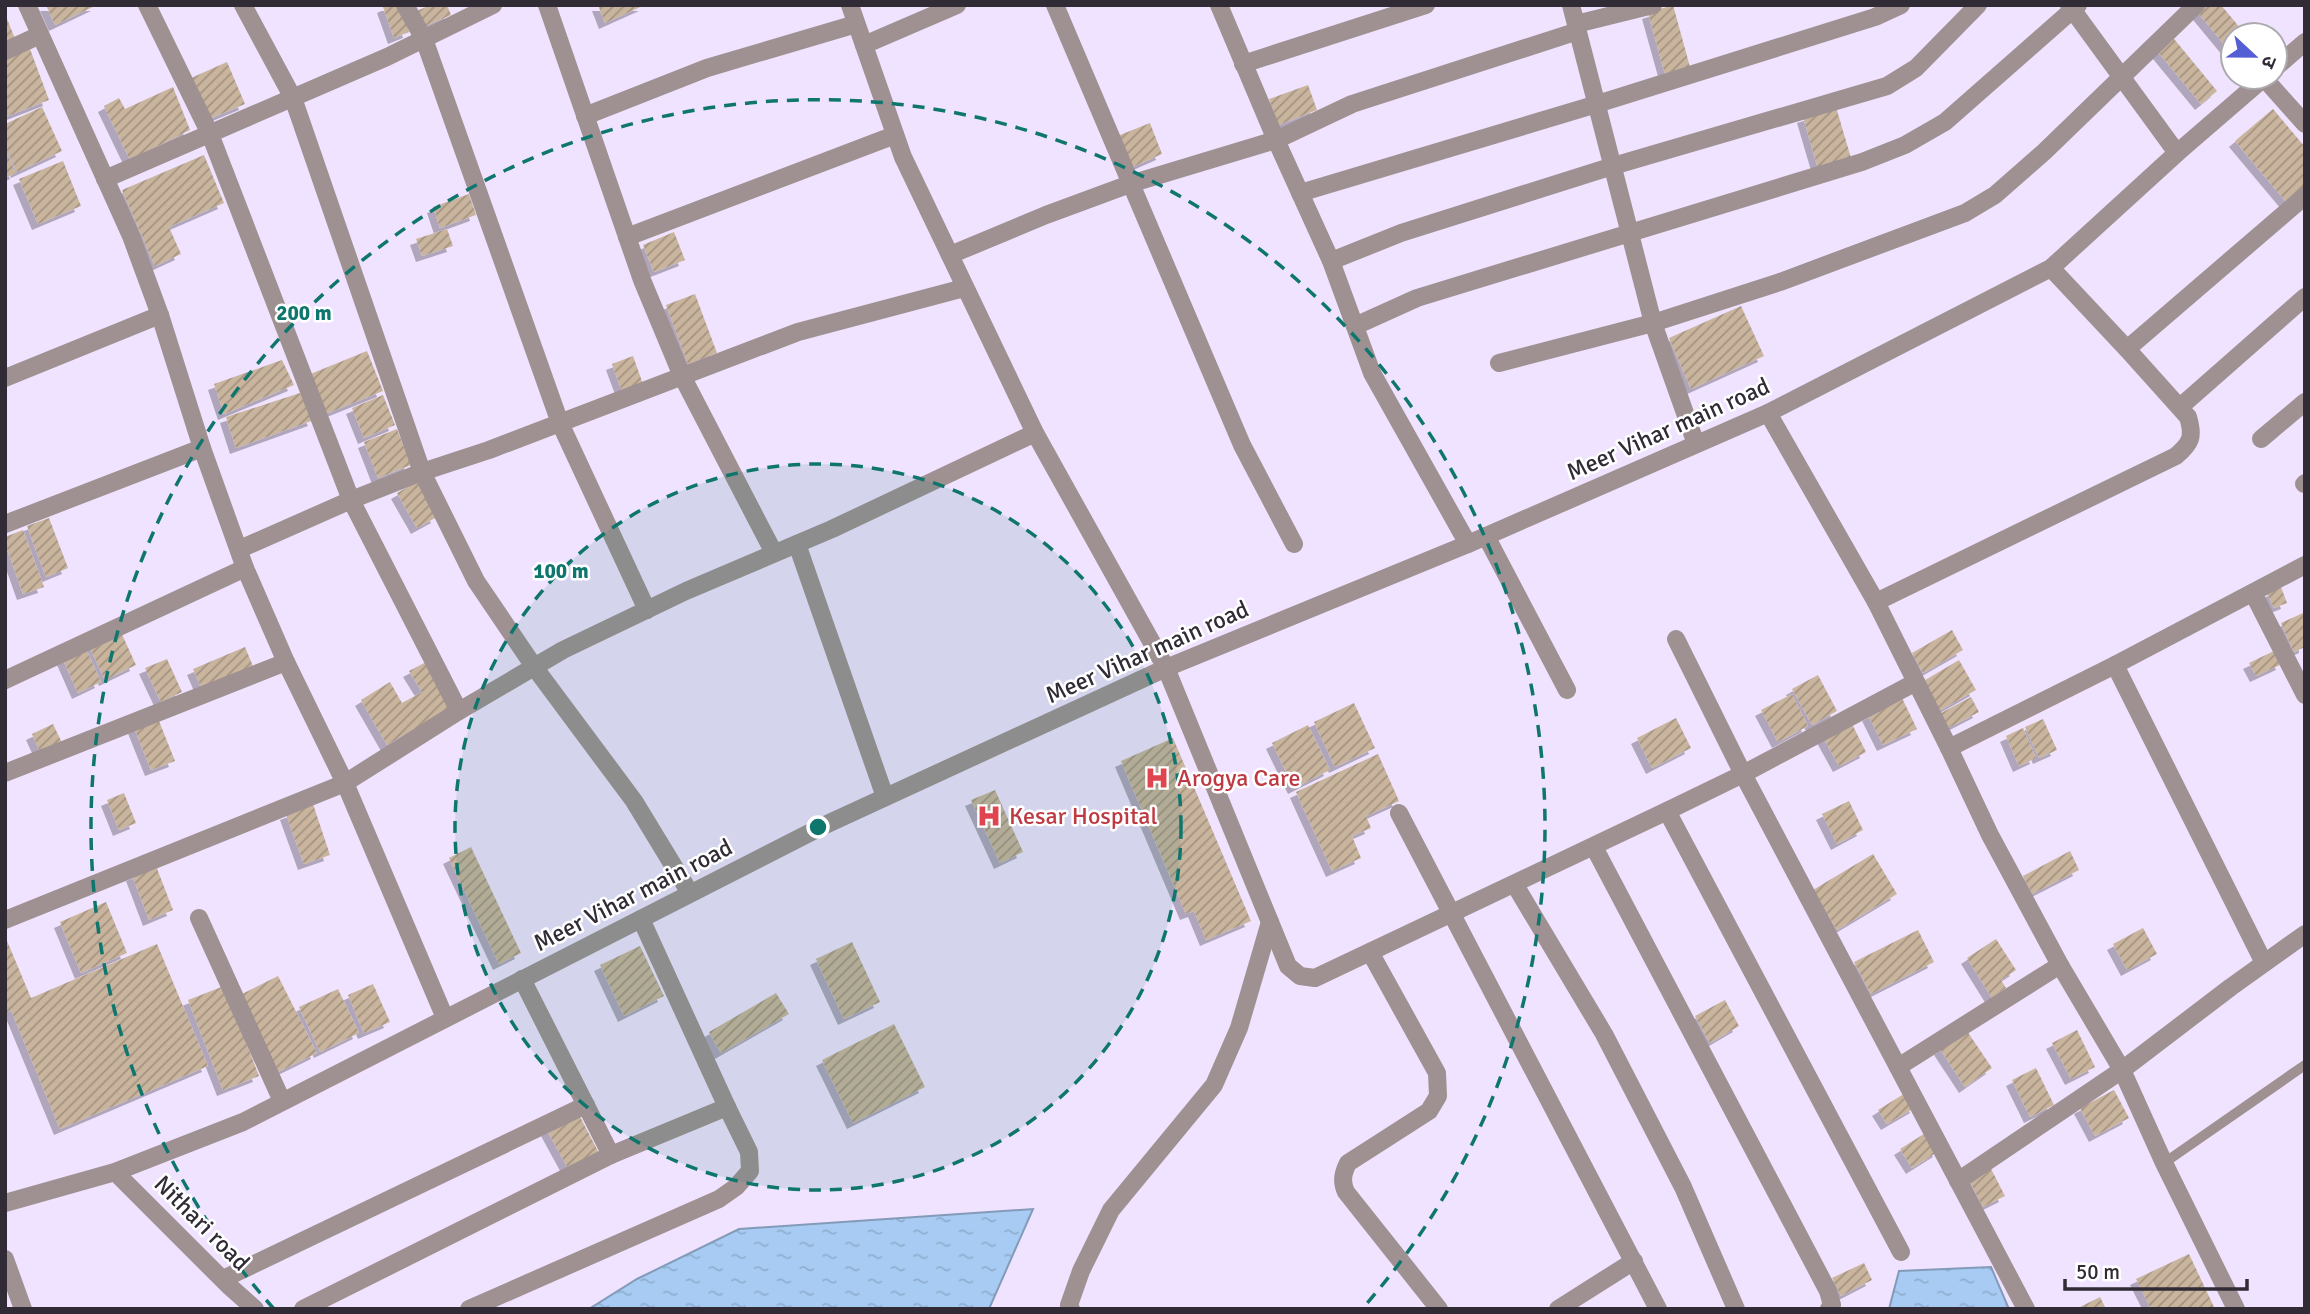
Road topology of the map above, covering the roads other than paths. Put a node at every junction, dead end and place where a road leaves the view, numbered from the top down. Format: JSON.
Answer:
{"nodes":[{"id":1,"x":26,"y":5,"type":"edge"},
{"id":2,"x":147,"y":5,"type":"edge"},
{"id":3,"x":243,"y":5,"type":"edge"},
{"id":4,"x":405,"y":5,"type":"edge"},
{"id":5,"x":493,"y":5,"type":"edge"},
{"id":6,"x":547,"y":5,"type":"edge"},
{"id":7,"x":850,"y":5,"type":"edge"},
{"id":8,"x":957,"y":5,"type":"edge"},
{"id":9,"x":1055,"y":5,"type":"edge"},
{"id":10,"x":1219,"y":5,"type":"edge"},
{"id":11,"x":1426,"y":5,"type":"edge"},
{"id":12,"x":1571,"y":5,"type":"edge"},
{"id":13,"x":1653,"y":5,"type":"edge"},
{"id":14,"x":1901,"y":5,"type":"edge"},
{"id":15,"x":1978,"y":5,"type":"edge"},
{"id":16,"x":2196,"y":5,"type":"edge"},
{"id":17,"x":2074,"y":7,"type":"edge"},
{"id":18,"x":856,"y":24,"type":"junction"},
{"id":19,"x":1577,"y":27,"type":"junction"},
{"id":20,"x":40,"y":35,"type":"junction"},
{"id":21,"x":424,"y":39,"type":"junction"},
{"id":22,"x":2305,"y":42,"type":"edge"},
{"id":23,"x":864,"y":45,"type":"junction"},
{"id":24,"x":5,"y":51,"type":"edge"},
{"id":25,"x":2289,"y":56,"type":"edge"},
{"id":26,"x":1244,"y":64,"type":"junction"},
{"id":27,"x":2120,"y":77,"type":"junction"},
{"id":28,"x":2248,"y":91,"type":"edge"},
{"id":29,"x":2276,"y":91,"type":"edge"},
{"id":30,"x":293,"y":98,"type":"junction"},
{"id":31,"x":1597,"y":104,"type":"junction"},
{"id":32,"x":585,"y":116,"type":"junction"},
{"id":33,"x":2305,"y":124,"type":"edge"},
{"id":34,"x":210,"y":134,"type":"junction"},
{"id":35,"x":895,"y":135,"type":"junction"},
{"id":36,"x":1276,"y":140,"type":"junction"},
{"id":37,"x":2177,"y":153,"type":"junction"},
{"id":38,"x":1614,"y":166,"type":"junction"},
{"id":39,"x":105,"y":179,"type":"junction"},
{"id":40,"x":1130,"y":184,"type":"junction"},
{"id":41,"x":1300,"y":193,"type":"junction"},
{"id":42,"x":2305,"y":196,"type":"edge"},
{"id":43,"x":1630,"y":232,"type":"junction"},
{"id":44,"x":627,"y":237,"type":"junction"},
{"id":45,"x":950,"y":255,"type":"junction"},
{"id":46,"x":1331,"y":261,"type":"junction"},
{"id":47,"x":2051,"y":268,"type":"junction"},
{"id":48,"x":964,"y":288,"type":"junction"},
{"id":49,"x":2305,"y":297,"type":"edge"},
{"id":50,"x":160,"y":315,"type":"junction"},
{"id":51,"x":1653,"y":323,"type":"junction"},
{"id":52,"x":1355,"y":326,"type":"junction"},
{"id":53,"x":2127,"y":349,"type":"junction"},
{"id":54,"x":1499,"y":363,"type":"dead end"},
{"id":55,"x":682,"y":376,"type":"junction"},
{"id":56,"x":5,"y":378,"type":"edge"},
{"id":57,"x":2305,"y":402,"type":"edge"},
{"id":58,"x":2180,"y":407,"type":"junction"},
{"id":59,"x":1768,"y":413,"type":"junction"},
{"id":60,"x":560,"y":422,"type":"junction"},
{"id":61,"x":1035,"y":433,"type":"junction"},
{"id":62,"x":2261,"y":439,"type":"dead end"},
{"id":63,"x":1696,"y":444,"type":"junction"},
{"id":64,"x":202,"y":447,"type":"junction"},
{"id":65,"x":422,"y":472,"type":"junction"},
{"id":66,"x":351,"y":500,"type":"junction"},
{"id":67,"x":5,"y":524,"type":"edge"},
{"id":68,"x":1486,"y":536,"type":"junction"},
{"id":69,"x":797,"y":544,"type":"junction"},
{"id":70,"x":1294,"y":544,"type":"dead end"},
{"id":71,"x":1468,"y":544,"type":"junction"},
{"id":72,"x":240,"y":549,"type":"junction"},
{"id":73,"x":774,"y":554,"type":"junction"},
{"id":74,"x":2305,"y":565,"type":"edge"},
{"id":75,"x":245,"y":568,"type":"junction"},
{"id":76,"x":2253,"y":593,"type":"junction"},
{"id":77,"x":1876,"y":602,"type":"junction"},
{"id":78,"x":647,"y":610,"type":"junction"},
{"id":79,"x":1676,"y":639,"type":"dead end"},
{"id":80,"x":286,"y":662,"type":"junction"},
{"id":81,"x":2115,"y":665,"type":"junction"},
{"id":82,"x":534,"y":668,"type":"junction"},
{"id":83,"x":1166,"y":668,"type":"junction"},
{"id":84,"x":5,"y":680,"type":"edge"},
{"id":85,"x":1916,"y":682,"type":"junction"},
{"id":86,"x":1567,"y":690,"type":"dead end"},
{"id":87,"x":2305,"y":695,"type":"edge"},
{"id":88,"x":459,"y":711,"type":"junction"},
{"id":89,"x":1949,"y":748,"type":"junction"},
{"id":90,"x":5,"y":773,"type":"edge"},
{"id":91,"x":1743,"y":774,"type":"junction"},
{"id":92,"x":345,"y":783,"type":"junction"},
{"id":93,"x":884,"y":797,"type":"junction"},
{"id":94,"x":1667,"y":811,"type":"junction"},
{"id":95,"x":1399,"y":813,"type":"dead end"},
{"id":96,"x":1594,"y":847,"type":"junction"},
{"id":97,"x":1515,"y":885,"type":"junction"},
{"id":98,"x":690,"y":893,"type":"junction"},
{"id":99,"x":1452,"y":915,"type":"junction"},
{"id":100,"x":199,"y":918,"type":"dead end"},
{"id":101,"x":641,"y":919,"type":"junction"},
{"id":102,"x":5,"y":920,"type":"edge"},
{"id":103,"x":1270,"y":922,"type":"junction"},
{"id":104,"x":2305,"y":934,"type":"edge"},
{"id":105,"x":1370,"y":951,"type":"junction"},
{"id":106,"x":2264,"y":963,"type":"junction"},
{"id":107,"x":2060,"y":965,"type":"junction"},
{"id":108,"x":522,"y":979,"type":"junction"},
{"id":109,"x":446,"y":1018,"type":"junction"},
{"id":110,"x":2305,"y":1065,"type":"edge"},
{"id":111,"x":1898,"y":1068,"type":"junction"},
{"id":112,"x":2122,"y":1070,"type":"junction"},
{"id":113,"x":282,"y":1101,"type":"junction"},
{"id":114,"x":586,"y":1105,"type":"junction"},
{"id":115,"x":727,"y":1107,"type":"junction"},
{"id":116,"x":611,"y":1155,"type":"junction"},
{"id":117,"x":2164,"y":1163,"type":"junction"},
{"id":118,"x":115,"y":1172,"type":"junction"},
{"id":119,"x":1958,"y":1181,"type":"junction"},
{"id":120,"x":5,"y":1203,"type":"edge"},
{"id":121,"x":1901,"y":1252,"type":"dead end"},
{"id":122,"x":5,"y":1259,"type":"edge"},
{"id":123,"x":1634,"y":1261,"type":"junction"},
{"id":124,"x":223,"y":1279,"type":"junction"},
{"id":125,"x":23,"y":1309,"type":"edge"},
{"id":126,"x":255,"y":1309,"type":"edge"},
{"id":127,"x":303,"y":1309,"type":"edge"},
{"id":128,"x":469,"y":1309,"type":"edge"},
{"id":129,"x":1071,"y":1309,"type":"edge"},
{"id":130,"x":1439,"y":1309,"type":"edge"},
{"id":131,"x":1558,"y":1309,"type":"edge"},
{"id":132,"x":1658,"y":1309,"type":"edge"},
{"id":133,"x":1736,"y":1309,"type":"edge"},
{"id":134,"x":1829,"y":1309,"type":"edge"},
{"id":135,"x":2026,"y":1309,"type":"edge"},
{"id":136,"x":2236,"y":1309,"type":"edge"}],
"edges":[{"from":1,"to":20,"type":"street"},
{"from":2,"to":34,"type":"street"},
{"from":3,"to":30,"type":"street"},
{"from":4,"to":21,"type":"street"},
{"from":5,"to":21,"type":"street"},
{"from":6,"to":32,"type":"street"},
{"from":7,"to":18,"type":"street"},
{"from":8,"to":23,"type":"street"},
{"from":9,"to":40,"type":"street"},
{"from":10,"to":26,"type":"street"},
{"from":11,"to":26,"type":"street"},
{"from":12,"to":19,"type":"street"},
{"from":13,"to":19,"type":"street"},
{"from":14,"to":31,"type":"street"},
{"from":15,"to":38,"type":"street"},
{"from":16,"to":27,"type":"street"},
{"from":17,"to":27,"type":"street"},
{"from":17,"to":43,"type":"street"},
{"from":18,"to":23,"type":"street"},
{"from":18,"to":32,"type":"street"},
{"from":19,"to":31,"type":"street"},
{"from":19,"to":36,"type":"street"},
{"from":20,"to":24,"type":"street"},
{"from":20,"to":39,"type":"street"},
{"from":21,"to":30,"type":"street"},
{"from":21,"to":60,"type":"street"},
{"from":22,"to":25,"type":"street"},
{"from":23,"to":35,"type":"street"},
{"from":26,"to":36,"type":"street"},
{"from":27,"to":37,"type":"street"},
{"from":27,"to":51,"type":"street"},
{"from":28,"to":37,"type":"street","name":"Meer Vihar main road"},
{"from":29,"to":33,"type":"street"},
{"from":30,"to":34,"type":"street"},
{"from":30,"to":65,"type":"street"},
{"from":31,"to":38,"type":"street"},
{"from":31,"to":41,"type":"street"},
{"from":32,"to":44,"type":"street"},
{"from":34,"to":39,"type":"street"},
{"from":34,"to":66,"type":"street"},
{"from":35,"to":44,"type":"street"},
{"from":35,"to":45,"type":"street"},
{"from":36,"to":40,"type":"street"},
{"from":36,"to":41,"type":"street"},
{"from":37,"to":47,"type":"street","name":"Meer Vihar main road"},
{"from":38,"to":43,"type":"street"},
{"from":38,"to":46,"type":"street"},
{"from":39,"to":50,"type":"street"},
{"from":40,"to":45,"type":"street"},
{"from":40,"to":70,"type":"street"},
{"from":41,"to":46,"type":"street"},
{"from":42,"to":53,"type":"street"},
{"from":43,"to":51,"type":"street"},
{"from":43,"to":52,"type":"street"},
{"from":44,"to":55,"type":"street"},
{"from":45,"to":48,"type":"street"},
{"from":46,"to":52,"type":"street"},
{"from":47,"to":53,"type":"street"},
{"from":47,"to":59,"type":"street","name":"Meer Vihar main road"},
{"from":48,"to":55,"type":"street"},
{"from":48,"to":61,"type":"street"},
{"from":49,"to":58,"type":"street"},
{"from":50,"to":56,"type":"street"},
{"from":50,"to":64,"type":"street"},
{"from":51,"to":54,"type":"street"},
{"from":51,"to":63,"type":"street"},
{"from":52,"to":71,"type":"street"},
{"from":53,"to":58,"type":"street"},
{"from":55,"to":60,"type":"street"},
{"from":55,"to":73,"type":"street"},
{"from":57,"to":62,"type":"street"},
{"from":58,"to":77,"type":"street"},
{"from":59,"to":63,"type":"street","name":"Meer Vihar main road"},
{"from":59,"to":77,"type":"street"},
{"from":60,"to":65,"type":"street"},
{"from":60,"to":78,"type":"street"},
{"from":61,"to":69,"type":"street"},
{"from":61,"to":83,"type":"street"},
{"from":63,"to":68,"type":"street","name":"Meer Vihar main road"},
{"from":64,"to":67,"type":"street"},
{"from":64,"to":72,"type":"street"},
{"from":65,"to":66,"type":"street"},
{"from":65,"to":82,"type":"street"},
{"from":66,"to":72,"type":"street"},
{"from":66,"to":88,"type":"street"},
{"from":68,"to":71,"type":"street","name":"Meer Vihar main road"},
{"from":68,"to":86,"type":"street"},
{"from":69,"to":73,"type":"street"},
{"from":69,"to":93,"type":"street"},
{"from":71,"to":83,"type":"street","name":"Meer Vihar main road"},
{"from":72,"to":75,"type":"street"},
{"from":73,"to":78,"type":"street"},
{"from":74,"to":76,"type":"street"},
{"from":75,"to":80,"type":"street"},
{"from":75,"to":84,"type":"street"},
{"from":76,"to":81,"type":"street"},
{"from":76,"to":87,"type":"street"},
{"from":77,"to":85,"type":"street"},
{"from":78,"to":82,"type":"street"},
{"from":79,"to":91,"type":"street"},
{"from":80,"to":90,"type":"street"},
{"from":80,"to":92,"type":"street"},
{"from":81,"to":89,"type":"street"},
{"from":81,"to":106,"type":"street"},
{"from":82,"to":88,"type":"street"},
{"from":82,"to":98,"type":"street"},
{"from":83,"to":93,"type":"street","name":"Meer Vihar main road"},
{"from":83,"to":103,"type":"street"},
{"from":85,"to":89,"type":"street"},
{"from":85,"to":91,"type":"street"},
{"from":88,"to":92,"type":"street"},
{"from":89,"to":107,"type":"street"},
{"from":91,"to":94,"type":"street"},
{"from":91,"to":111,"type":"street"},
{"from":92,"to":102,"type":"street"},
{"from":92,"to":109,"type":"street"},
{"from":93,"to":98,"type":"street","name":"Meer Vihar main road"},
{"from":94,"to":96,"type":"street"},
{"from":94,"to":121,"type":"street"},
{"from":95,"to":99,"type":"street"},
{"from":96,"to":97,"type":"street"},
{"from":96,"to":134,"type":"street"},
{"from":97,"to":99,"type":"street"},
{"from":97,"to":133,"type":"street"},
{"from":98,"to":101,"type":"street","name":"Meer Vihar main road"},
{"from":99,"to":105,"type":"street"},
{"from":99,"to":123,"type":"street"},
{"from":100,"to":113,"type":"street"},
{"from":101,"to":108,"type":"street","name":"Meer Vihar main road"},
{"from":101,"to":115,"type":"street"},
{"from":103,"to":105,"type":"street"},
{"from":103,"to":129,"type":"street"},
{"from":104,"to":106,"type":"street"},
{"from":105,"to":130,"type":"street"},
{"from":106,"to":112,"type":"street"},
{"from":107,"to":111,"type":"street"},
{"from":107,"to":112,"type":"street"},
{"from":108,"to":109,"type":"street","name":"Meer Vihar main road"},
{"from":108,"to":114,"type":"street"},
{"from":109,"to":113,"type":"street","name":"Meer Vihar main road"},
{"from":110,"to":117,"type":"lane"},
{"from":111,"to":119,"type":"street"},
{"from":112,"to":117,"type":"street"},
{"from":112,"to":119,"type":"street"},
{"from":113,"to":118,"type":"street","name":"Meer Vihar main road"},
{"from":114,"to":116,"type":"street"},
{"from":114,"to":124,"type":"street"},
{"from":115,"to":116,"type":"street"},
{"from":115,"to":128,"type":"street"},
{"from":116,"to":127,"type":"street"},
{"from":117,"to":136,"type":"street"},
{"from":118,"to":120,"type":"street","name":"Meer Vihar main road"},
{"from":118,"to":124,"type":"street","name":"Nithari road"},
{"from":119,"to":135,"type":"street"},
{"from":122,"to":125,"type":"street"},
{"from":123,"to":131,"type":"street"},
{"from":123,"to":132,"type":"street"},
{"from":124,"to":126,"type":"street","name":"Nithari road"}]}
